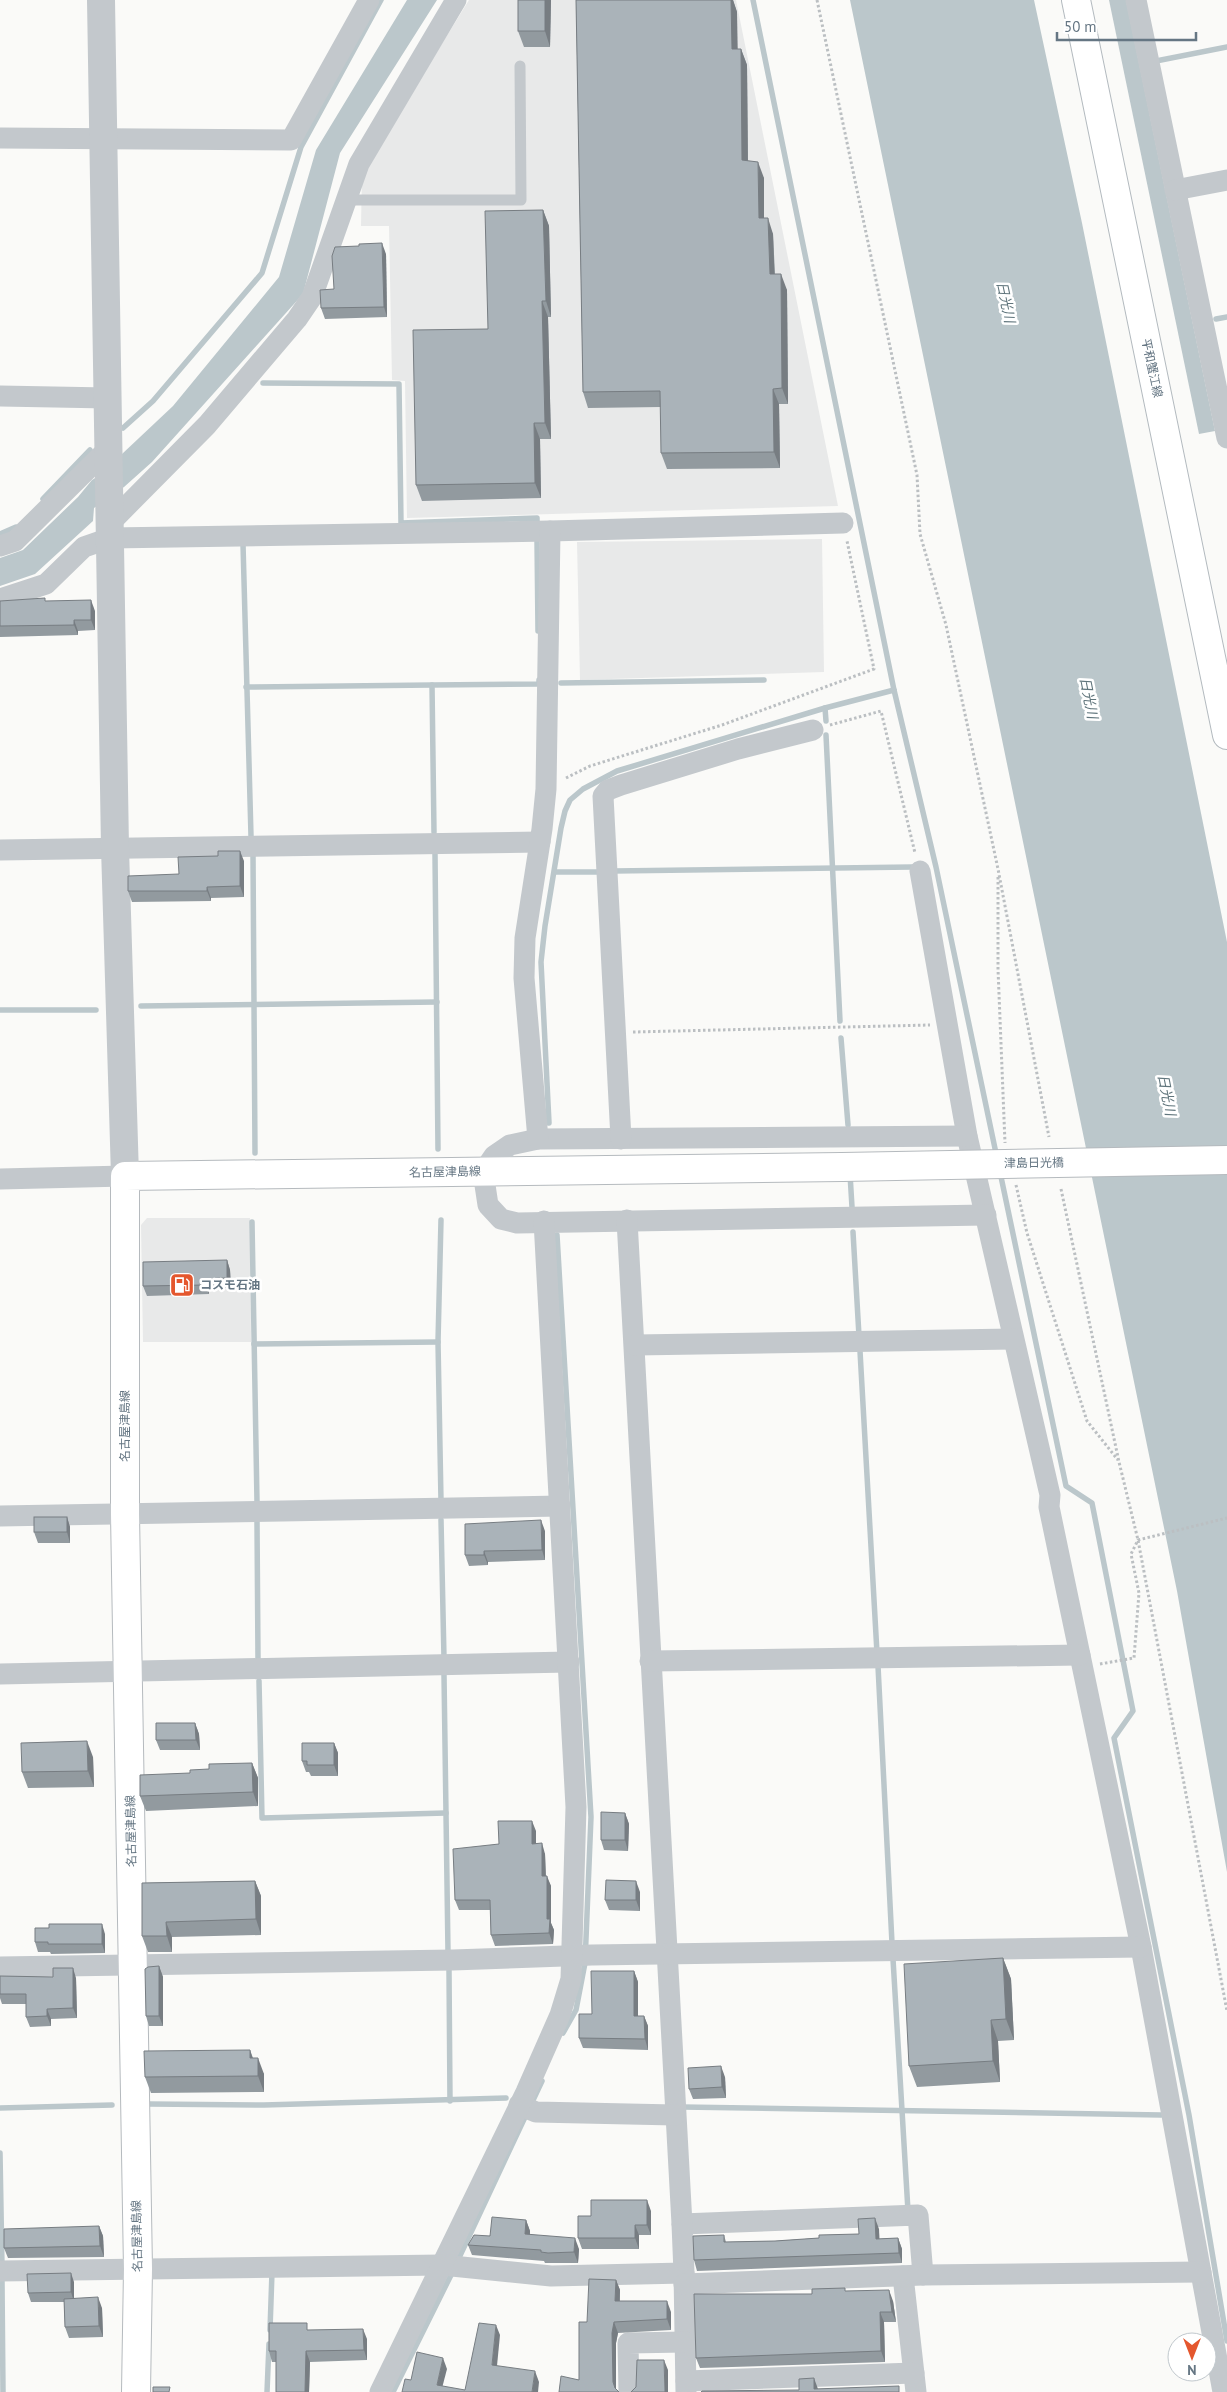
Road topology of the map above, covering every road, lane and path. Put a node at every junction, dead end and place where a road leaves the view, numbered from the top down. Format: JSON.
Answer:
{"nodes":[{"id":1,"x":101,"y":0,"type":"edge"},
{"id":2,"x":369,"y":0,"type":"edge"},
{"id":3,"x":456,"y":0,"type":"edge"},
{"id":4,"x":817,"y":0,"type":"edge"},
{"id":5,"x":1076,"y":0,"type":"edge"},
{"id":6,"x":1136,"y":0,"type":"edge"},
{"id":7,"x":520,"y":66,"type":"dead end"},
{"id":8,"x":0,"y":138,"type":"edge"},
{"id":9,"x":103,"y":138,"type":"junction"},
{"id":10,"x":1227,"y":180,"type":"edge"},
{"id":11,"x":1175,"y":190,"type":"junction"},
{"id":12,"x":346,"y":200,"type":"junction"},
{"id":13,"x":0,"y":396,"type":"edge"},
{"id":14,"x":108,"y":398,"type":"junction"},
{"id":15,"x":1227,"y":438,"type":"edge"},
{"id":16,"x":109,"y":453,"type":"junction"},
{"id":17,"x":843,"y":523,"type":"joint"},
{"id":18,"x":109,"y":524,"type":"junction"},
{"id":19,"x":550,"y":531,"type":"junction"},
{"id":20,"x":0,"y":546,"type":"edge"},
{"id":21,"x":0,"y":600,"type":"edge"},
{"id":22,"x":813,"y":730,"type":"joint"},
{"id":23,"x":1227,"y":735,"type":"edge"},
{"id":24,"x":546,"y":789,"type":"junction"},
{"id":25,"x":540,"y":842,"type":"junction"},
{"id":26,"x":115,"y":848,"type":"junction"},
{"id":27,"x":0,"y":850,"type":"edge"},
{"id":28,"x":998,"y":868,"type":"junction"},
{"id":29,"x":920,"y":871,"type":"joint"},
{"id":30,"x":948,"y":1025,"type":"junction"},
{"id":31,"x":615,"y":1032,"type":"junction"},
{"id":32,"x":968,"y":1136,"type":"junction"},
{"id":33,"x":1049,"y":1136,"type":"dead end"},
{"id":34,"x":538,"y":1139,"type":"junction"},
{"id":35,"x":621,"y":1139,"type":"junction"},
{"id":36,"x":1006,"y":1148,"type":"dead end"},
{"id":37,"x":1227,"y":1160,"type":"edge"},
{"id":38,"x":842,"y":1167,"type":"joint"},
{"id":39,"x":483,"y":1172,"type":"junction"},
{"id":40,"x":125,"y":1176,"type":"junction"},
{"id":41,"x":1015,"y":1176,"type":"dead end"},
{"id":42,"x":0,"y":1178,"type":"edge"},
{"id":43,"x":1061,"y":1189,"type":"dead end"},
{"id":44,"x":986,"y":1215,"type":"junction"},
{"id":45,"x":627,"y":1220,"type":"junction"},
{"id":46,"x":544,"y":1221,"type":"junction"},
{"id":47,"x":1013,"y":1339,"type":"junction"},
{"id":48,"x":634,"y":1345,"type":"junction"},
{"id":49,"x":1119,"y":1462,"type":"junction"},
{"id":50,"x":560,"y":1506,"type":"junction"},
{"id":51,"x":125,"y":1514,"type":"junction"},
{"id":52,"x":0,"y":1516,"type":"edge"},
{"id":53,"x":1227,"y":1518,"type":"edge"},
{"id":54,"x":1138,"y":1540,"type":"junction"},
{"id":55,"x":1080,"y":1656,"type":"junction"},
{"id":56,"x":650,"y":1661,"type":"junction"},
{"id":57,"x":569,"y":1662,"type":"junction"},
{"id":58,"x":1116,"y":1662,"type":"dead end"},
{"id":59,"x":128,"y":1673,"type":"junction"},
{"id":60,"x":0,"y":1674,"type":"edge"},
{"id":61,"x":1142,"y":1947,"type":"junction"},
{"id":62,"x":666,"y":1954,"type":"junction"},
{"id":63,"x":582,"y":1955,"type":"junction"},
{"id":64,"x":133,"y":1965,"type":"junction"},
{"id":65,"x":0,"y":1967,"type":"edge"},
{"id":66,"x":1227,"y":2011,"type":"edge"},
{"id":67,"x":527,"y":2109,"type":"junction"},
{"id":68,"x":675,"y":2115,"type":"junction"},
{"id":69,"x":682,"y":2224,"type":"junction"},
{"id":70,"x":451,"y":2266,"type":"junction"},
{"id":71,"x":138,"y":2269,"type":"junction"},
{"id":72,"x":0,"y":2271,"type":"edge"},
{"id":73,"x":1202,"y":2272,"type":"junction"},
{"id":74,"x":913,"y":2275,"type":"junction"},
{"id":75,"x":684,"y":2278,"type":"junction"},
{"id":76,"x":685,"y":2342,"type":"junction"},
{"id":77,"x":915,"y":2383,"type":"edge"},
{"id":78,"x":686,"y":2387,"type":"edge"},
{"id":79,"x":136,"y":2392,"type":"edge"},
{"id":80,"x":380,"y":2392,"type":"edge"},
{"id":81,"x":629,"y":2392,"type":"edge"},
{"id":82,"x":1223,"y":2392,"type":"edge"}],
"edges":[{"from":1,"to":9,"type":"street"},
{"from":2,"to":9,"type":"street"},
{"from":3,"to":12,"type":"street"},
{"from":4,"to":28,"type":"path"},
{"from":5,"to":23,"type":"main road","name":"平和蟹江線"},
{"from":6,"to":11,"type":"street"},
{"from":7,"to":12,"type":"lane"},
{"from":8,"to":9,"type":"street"},
{"from":9,"to":14,"type":"street"},
{"from":10,"to":11,"type":"street"},
{"from":11,"to":15,"type":"street"},
{"from":12,"to":18,"type":"street"},
{"from":13,"to":14,"type":"street"},
{"from":14,"to":16,"type":"street"},
{"from":16,"to":18,"type":"street"},
{"from":16,"to":20,"type":"street"},
{"from":17,"to":19,"type":"street"},
{"from":17,"to":24,"type":"path"},
{"from":18,"to":19,"type":"street"},
{"from":18,"to":21,"type":"street"},
{"from":18,"to":26,"type":"street"},
{"from":19,"to":24,"type":"street"},
{"from":22,"to":29,"type":"path"},
{"from":22,"to":31,"type":"street"},
{"from":24,"to":25,"type":"street"},
{"from":25,"to":26,"type":"street"},
{"from":25,"to":34,"type":"street"},
{"from":26,"to":27,"type":"street"},
{"from":26,"to":40,"type":"street"},
{"from":28,"to":33,"type":"path"},
{"from":28,"to":36,"type":"path"},
{"from":29,"to":30,"type":"street"},
{"from":30,"to":31,"type":"path"},
{"from":30,"to":32,"type":"street"},
{"from":31,"to":35,"type":"street"},
{"from":32,"to":35,"type":"street"},
{"from":32,"to":44,"type":"street"},
{"from":34,"to":35,"type":"street"},
{"from":34,"to":39,"type":"street"},
{"from":37,"to":38,"type":"main road","name":"津島日光橋","bridge":true},
{"from":38,"to":39,"type":"main road","name":"名古屋津島線"},
{"from":39,"to":40,"type":"main road","name":"名古屋津島線"},
{"from":39,"to":46,"type":"street"},
{"from":40,"to":42,"type":"street"},
{"from":40,"to":51,"type":"main road","name":"名古屋津島線"},
{"from":41,"to":49,"type":"path"},
{"from":43,"to":49,"type":"path"},
{"from":44,"to":45,"type":"street"},
{"from":44,"to":47,"type":"street"},
{"from":45,"to":46,"type":"street"},
{"from":45,"to":48,"type":"street"},
{"from":46,"to":50,"type":"street"},
{"from":47,"to":48,"type":"street"},
{"from":47,"to":55,"type":"street"},
{"from":48,"to":56,"type":"street"},
{"from":49,"to":54,"type":"path"},
{"from":50,"to":51,"type":"street"},
{"from":50,"to":57,"type":"street"},
{"from":51,"to":52,"type":"street"},
{"from":51,"to":59,"type":"main road","name":"名古屋津島線"},
{"from":53,"to":54,"type":"path"},
{"from":54,"to":58,"type":"path"},
{"from":54,"to":66,"type":"path"},
{"from":55,"to":56,"type":"street"},
{"from":55,"to":61,"type":"street"},
{"from":56,"to":62,"type":"street"},
{"from":57,"to":59,"type":"street"},
{"from":57,"to":63,"type":"street"},
{"from":59,"to":60,"type":"street"},
{"from":59,"to":64,"type":"main road","name":"名古屋津島線"},
{"from":61,"to":62,"type":"street"},
{"from":61,"to":73,"type":"street"},
{"from":62,"to":63,"type":"street"},
{"from":62,"to":68,"type":"street"},
{"from":63,"to":64,"type":"street"},
{"from":63,"to":67,"type":"street"},
{"from":64,"to":65,"type":"street"},
{"from":64,"to":71,"type":"main road","name":"名古屋津島線"},
{"from":67,"to":68,"type":"street"},
{"from":67,"to":70,"type":"street"},
{"from":68,"to":69,"type":"street"},
{"from":69,"to":74,"type":"street"},
{"from":69,"to":75,"type":"street"},
{"from":70,"to":71,"type":"street"},
{"from":70,"to":75,"type":"street"},
{"from":70,"to":80,"type":"street"},
{"from":71,"to":72,"type":"street"},
{"from":71,"to":79,"type":"main road","name":"名古屋津島線"},
{"from":73,"to":74,"type":"street"},
{"from":73,"to":82,"type":"street"},
{"from":74,"to":75,"type":"street"},
{"from":74,"to":77,"type":"street"},
{"from":75,"to":76,"type":"street"},
{"from":76,"to":78,"type":"street"},
{"from":76,"to":81,"type":"street"},
{"from":77,"to":78,"type":"street"}]}
